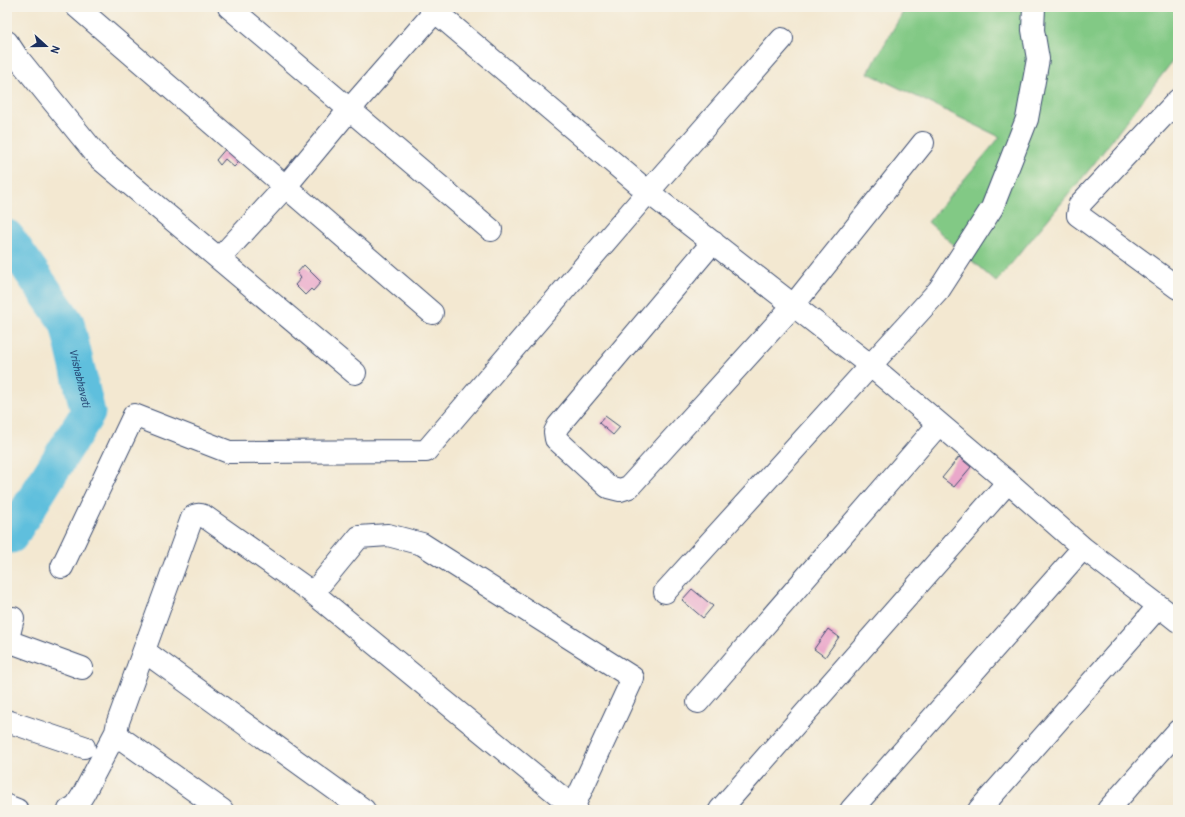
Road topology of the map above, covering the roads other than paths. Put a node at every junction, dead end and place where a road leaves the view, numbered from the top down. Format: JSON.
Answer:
{"nodes":[{"id":1,"x":77,"y":7,"type":"edge"},
{"id":2,"x":229,"y":7,"type":"edge"},
{"id":3,"x":1034,"y":7,"type":"edge"},
{"id":4,"x":435,"y":9,"type":"edge"},
{"id":5,"x":782,"y":39,"type":"dead end"},
{"id":6,"x":7,"y":42,"type":"edge"},
{"id":7,"x":1178,"y":100,"type":"edge"},
{"id":8,"x":349,"y":110,"type":"junction"},
{"id":9,"x":923,"y":143,"type":"dead end"},
{"id":10,"x":286,"y":186,"type":"junction"},
{"id":11,"x":648,"y":192,"type":"junction"},
{"id":12,"x":491,"y":230,"type":"dead end"},
{"id":13,"x":713,"y":242,"type":"junction"},
{"id":14,"x":219,"y":259,"type":"junction"},
{"id":15,"x":1175,"y":281,"type":"edge"},
{"id":16,"x":793,"y":305,"type":"junction"},
{"id":17,"x":432,"y":313,"type":"dead end"},
{"id":18,"x":871,"y":366,"type":"junction"},
{"id":19,"x":355,"y":373,"type":"dead end"},
{"id":20,"x":940,"y":424,"type":"junction"},
{"id":21,"x":1008,"y":482,"type":"junction"},
{"id":22,"x":1082,"y":548,"type":"junction"},
{"id":23,"x":62,"y":567,"type":"dead end"},
{"id":24,"x":665,"y":592,"type":"dead end"},
{"id":25,"x":313,"y":593,"type":"junction"},
{"id":26,"x":1159,"y":606,"type":"junction"},
{"id":27,"x":13,"y":618,"type":"dead end"},
{"id":28,"x":1178,"y":621,"type":"edge"},
{"id":29,"x":7,"y":642,"type":"edge"},
{"id":30,"x":144,"y":651,"type":"junction"},
{"id":31,"x":82,"y":668,"type":"dead end"},
{"id":32,"x":698,"y":702,"type":"dead end"},
{"id":33,"x":7,"y":721,"type":"edge"},
{"id":34,"x":1178,"y":731,"type":"edge"},
{"id":35,"x":116,"y":732,"type":"junction"},
{"id":36,"x":84,"y":747,"type":"dead end"},
{"id":37,"x":7,"y":806,"type":"edge"},
{"id":38,"x":574,"y":809,"type":"edge"},
{"id":39,"x":17,"y":810,"type":"edge"},
{"id":40,"x":69,"y":810,"type":"edge"},
{"id":41,"x":222,"y":810,"type":"edge"},
{"id":42,"x":364,"y":810,"type":"edge"},
{"id":43,"x":720,"y":810,"type":"edge"},
{"id":44,"x":851,"y":810,"type":"edge"},
{"id":45,"x":979,"y":810,"type":"edge"},
{"id":46,"x":1108,"y":810,"type":"edge"}],
"edges":[{"from":1,"to":10,"type":"street"},
{"from":2,"to":8,"type":"street"},
{"from":3,"to":18,"type":"street"},
{"from":4,"to":8,"type":"street"},
{"from":4,"to":11,"type":"street"},
{"from":5,"to":11,"type":"street"},
{"from":6,"to":14,"type":"street"},
{"from":7,"to":15,"type":"street"},
{"from":8,"to":10,"type":"street"},
{"from":8,"to":12,"type":"street"},
{"from":9,"to":16,"type":"street"},
{"from":10,"to":14,"type":"street"},
{"from":10,"to":17,"type":"street"},
{"from":11,"to":13,"type":"street"},
{"from":11,"to":23,"type":"street"},
{"from":13,"to":16,"type":"street"},
{"from":13,"to":16,"type":"street"},
{"from":14,"to":19,"type":"street"},
{"from":16,"to":18,"type":"street"},
{"from":18,"to":20,"type":"street"},
{"from":18,"to":24,"type":"street"},
{"from":20,"to":21,"type":"street"},
{"from":20,"to":32,"type":"street"},
{"from":21,"to":22,"type":"street"},
{"from":21,"to":43,"type":"street"},
{"from":22,"to":26,"type":"street"},
{"from":22,"to":44,"type":"street"},
{"from":25,"to":30,"type":"street"},
{"from":25,"to":38,"type":"street"},
{"from":25,"to":38,"type":"street"},
{"from":26,"to":28,"type":"street"},
{"from":26,"to":45,"type":"street"},
{"from":27,"to":29,"type":"street"},
{"from":29,"to":31,"type":"street"},
{"from":30,"to":35,"type":"street"},
{"from":30,"to":42,"type":"street"},
{"from":33,"to":36,"type":"street"},
{"from":34,"to":46,"type":"street"},
{"from":35,"to":40,"type":"street"},
{"from":35,"to":41,"type":"street"},
{"from":37,"to":39,"type":"street"}]}
